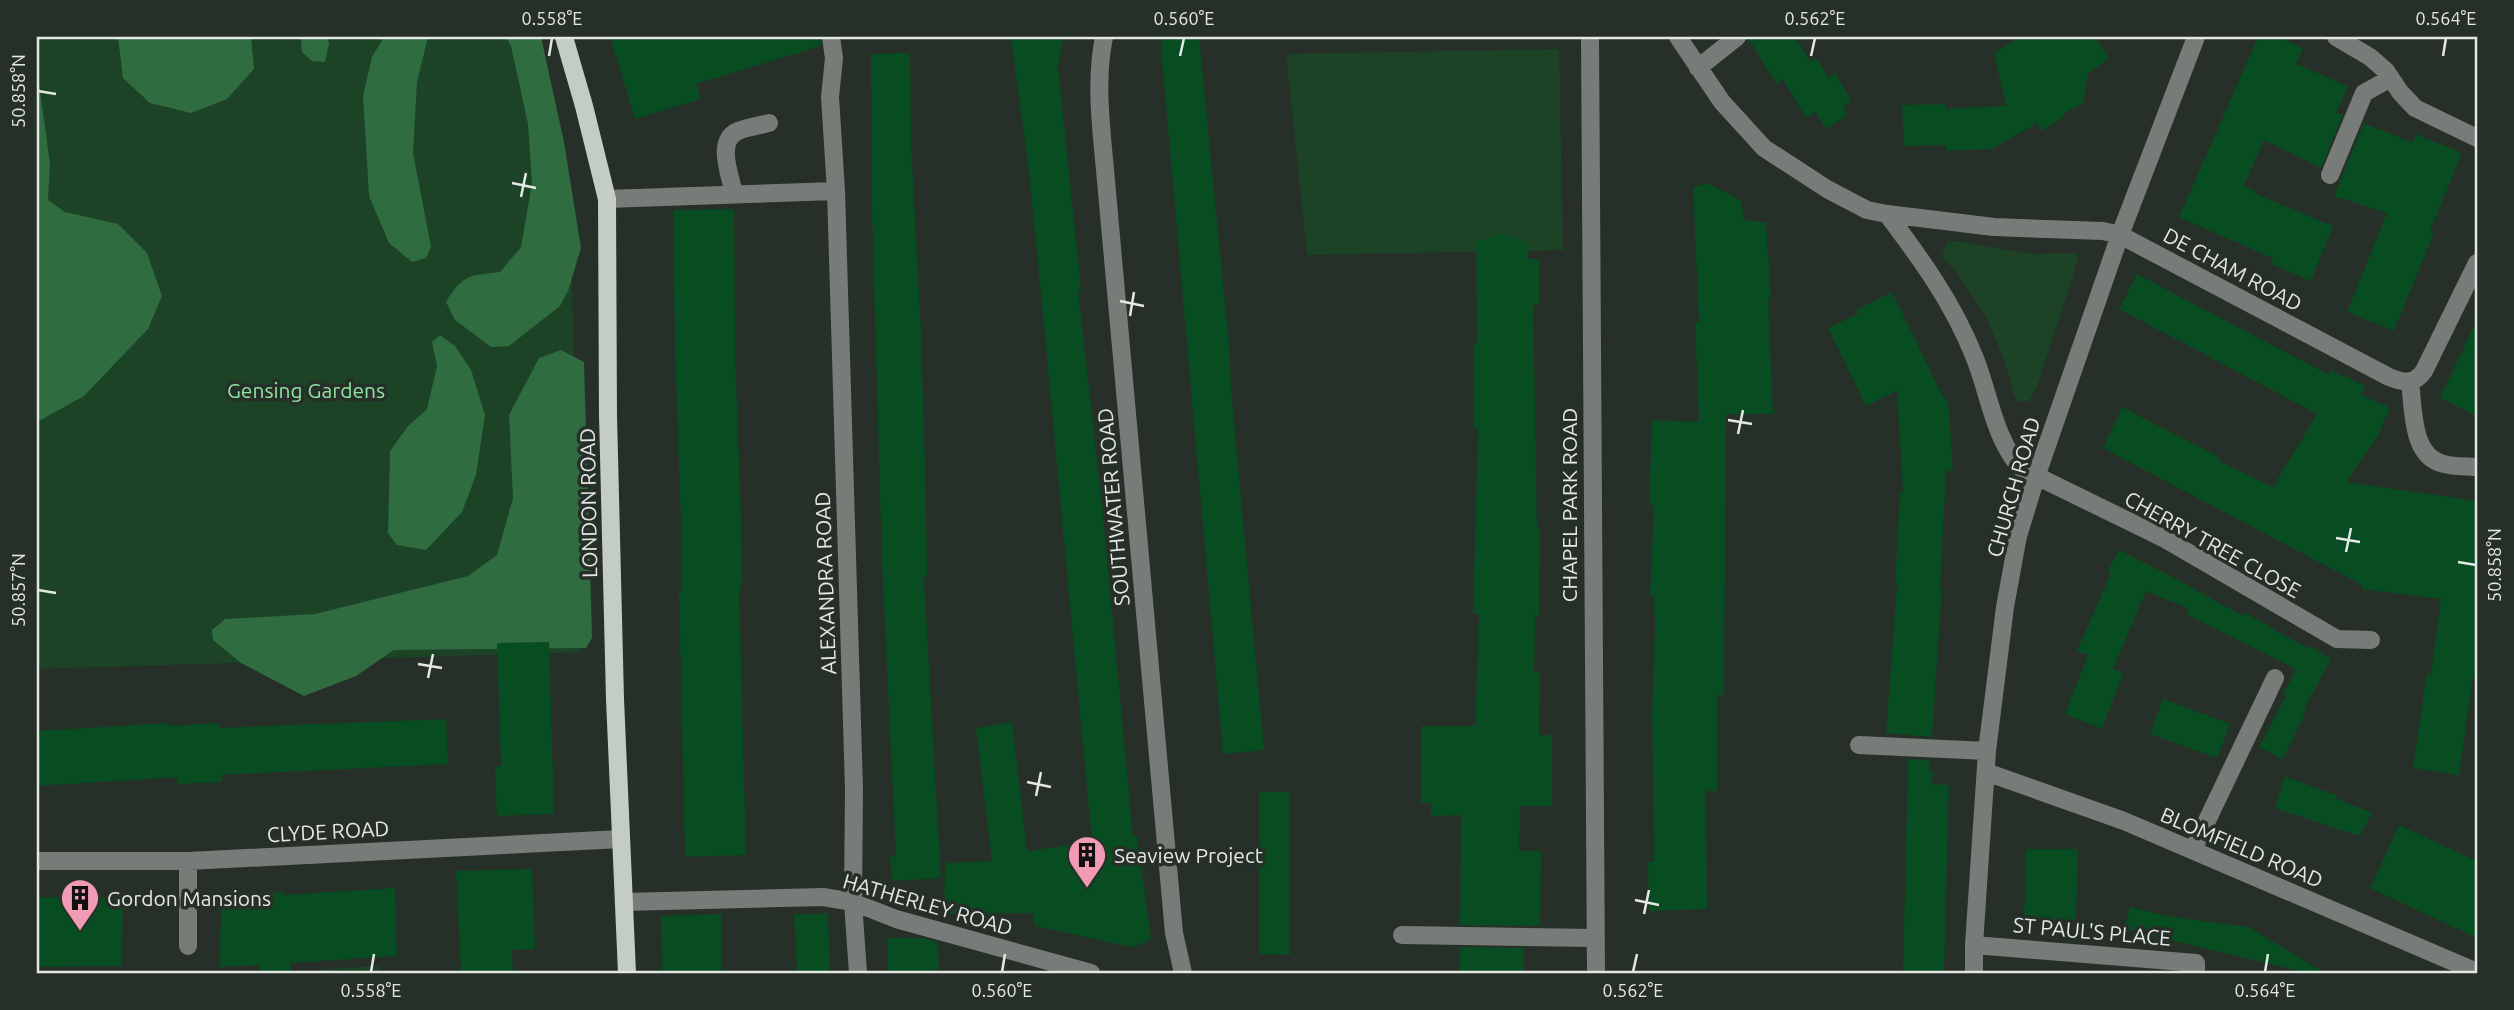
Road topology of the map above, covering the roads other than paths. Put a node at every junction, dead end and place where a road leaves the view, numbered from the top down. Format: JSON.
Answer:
{"nodes":[{"id":1,"x":564,"y":37,"type":"edge"},
{"id":2,"x":831,"y":37,"type":"edge"},
{"id":3,"x":1104,"y":37,"type":"edge"},
{"id":4,"x":1590,"y":37,"type":"edge"},
{"id":5,"x":1678,"y":37,"type":"edge"},
{"id":6,"x":1737,"y":37,"type":"edge"},
{"id":7,"x":2196,"y":37,"type":"edge"},
{"id":8,"x":2336,"y":37,"type":"edge"},
{"id":9,"x":1698,"y":68,"type":"junction"},
{"id":10,"x":2390,"y":78,"type":"junction"},
{"id":11,"x":769,"y":123,"type":"dead end"},
{"id":12,"x":2477,"y":138,"type":"edge"},
{"id":13,"x":2330,"y":175,"type":"dead end"},
{"id":14,"x":836,"y":191,"type":"junction"},
{"id":15,"x":734,"y":194,"type":"junction"},
{"id":16,"x":607,"y":199,"type":"junction"},
{"id":17,"x":1887,"y":214,"type":"junction"},
{"id":18,"x":2120,"y":235,"type":"junction"},
{"id":19,"x":2477,"y":263,"type":"edge"},
{"id":20,"x":2410,"y":383,"type":"junction"},
{"id":21,"x":2477,"y":467,"type":"edge"},
{"id":22,"x":2036,"y":477,"type":"junction"},
{"id":23,"x":2371,"y":640,"type":"dead end"},
{"id":24,"x":2275,"y":678,"type":"dead end"},
{"id":25,"x":1859,"y":745,"type":"dead end"},
{"id":26,"x":1987,"y":751,"type":"junction"},
{"id":27,"x":1986,"y":772,"type":"junction"},
{"id":28,"x":621,"y":839,"type":"junction"},
{"id":29,"x":2193,"y":850,"type":"junction"},
{"id":30,"x":37,"y":861,"type":"edge"},
{"id":31,"x":188,"y":861,"type":"junction"},
{"id":32,"x":624,"y":902,"type":"junction"},
{"id":33,"x":853,"y":902,"type":"junction"},
{"id":34,"x":1402,"y":935,"type":"dead end"},
{"id":35,"x":1595,"y":938,"type":"junction"},
{"id":36,"x":1974,"y":944,"type":"junction"},
{"id":37,"x":188,"y":946,"type":"dead end"},
{"id":38,"x":1064,"y":970,"type":"edge"},
{"id":39,"x":2477,"y":972,"type":"edge"},
{"id":40,"x":627,"y":973,"type":"edge"},
{"id":41,"x":858,"y":973,"type":"edge"},
{"id":42,"x":1091,"y":973,"type":"edge"},
{"id":43,"x":1183,"y":973,"type":"edge"},
{"id":44,"x":1596,"y":973,"type":"edge"},
{"id":45,"x":1974,"y":973,"type":"edge"},
{"id":46,"x":2196,"y":973,"type":"edge"}],
"edges":[{"from":1,"to":16,"type":"main road","name":"LONDON ROAD"},
{"from":2,"to":14,"type":"street","name":"ALEXANDRA ROAD"},
{"from":3,"to":43,"type":"street","name":"SOUTHWATER ROAD"},
{"from":4,"to":35,"type":"street","name":"CHAPEL PARK ROAD"},
{"from":5,"to":9,"type":"street","name":"DE CHAM ROAD"},
{"from":6,"to":9,"type":"street"},
{"from":7,"to":18,"type":"street","name":"CHURCH ROAD"},
{"from":8,"to":10,"type":"street"},
{"from":9,"to":17,"type":"street","name":"DE CHAM ROAD"},
{"from":10,"to":12,"type":"street"},
{"from":10,"to":13,"type":"street"},
{"from":11,"to":15,"type":"street"},
{"from":14,"to":15,"type":"street"},
{"from":14,"to":33,"type":"street","name":"ALEXANDRA ROAD"},
{"from":15,"to":16,"type":"street"},
{"from":16,"to":28,"type":"main road","name":"LONDON ROAD"},
{"from":17,"to":18,"type":"street","name":"DE CHAM ROAD"},
{"from":17,"to":22,"type":"street"},
{"from":18,"to":20,"type":"street","name":"DE CHAM ROAD"},
{"from":18,"to":22,"type":"street","name":"CHURCH ROAD"},
{"from":19,"to":20,"type":"street"},
{"from":20,"to":21,"type":"street"},
{"from":22,"to":23,"type":"street","name":"CHERRY TREE CLOSE"},
{"from":22,"to":26,"type":"street","name":"CHURCH ROAD"},
{"from":24,"to":29,"type":"street"},
{"from":25,"to":26,"type":"street"},
{"from":26,"to":27,"type":"street","name":"CHURCH ROAD"},
{"from":27,"to":29,"type":"street","name":"BLOMFIELD ROAD"},
{"from":27,"to":36,"type":"street","name":"CHURCH ROAD"},
{"from":28,"to":31,"type":"street","name":"CLYDE ROAD"},
{"from":28,"to":32,"type":"main road","name":"LONDON ROAD"},
{"from":29,"to":39,"type":"street","name":"BLOMFIELD ROAD"},
{"from":30,"to":31,"type":"street","name":"CLYDE ROAD"},
{"from":31,"to":37,"type":"street"},
{"from":32,"to":33,"type":"street","name":"HATHERLEY ROAD"},
{"from":32,"to":40,"type":"main road","name":"LONDON ROAD"},
{"from":33,"to":38,"type":"street","name":"HATHERLEY ROAD"},
{"from":33,"to":41,"type":"street","name":"ALEXANDRA ROAD"},
{"from":34,"to":35,"type":"street"},
{"from":35,"to":44,"type":"street","name":"CHAPEL PARK ROAD"},
{"from":36,"to":45,"type":"street","name":"CHURCH ROAD"},
{"from":36,"to":46,"type":"street","name":"ST PAUL'S PLACE"},
{"from":38,"to":42,"type":"street","name":"HATHERLEY ROAD"}]}
